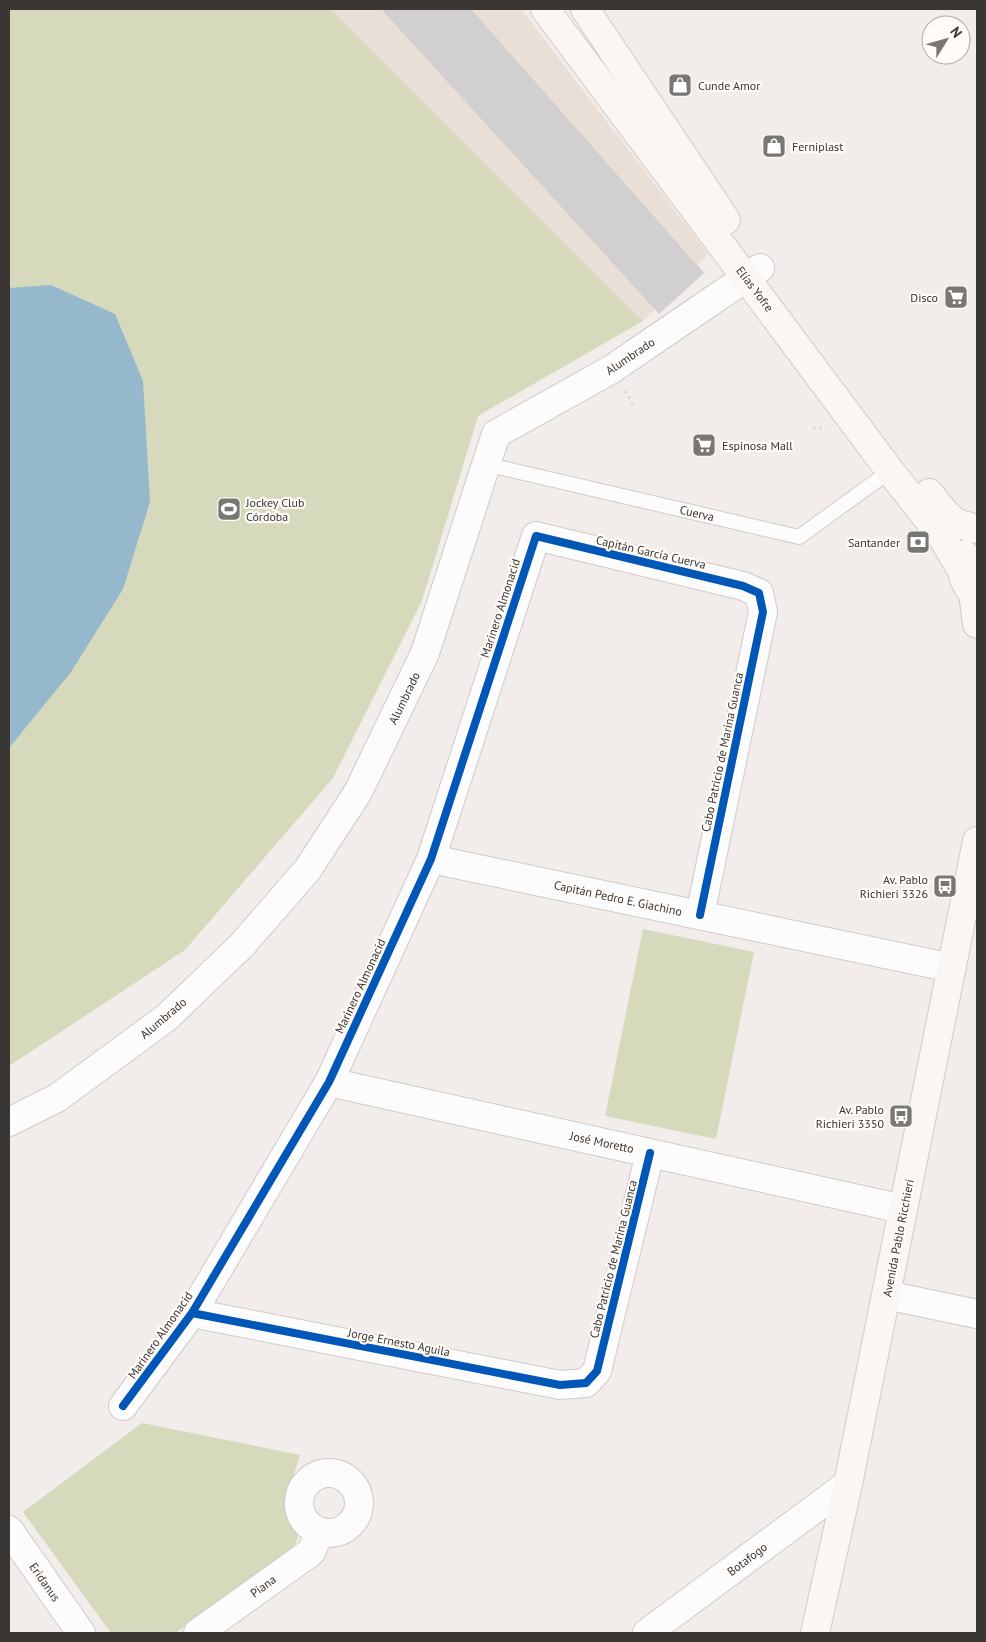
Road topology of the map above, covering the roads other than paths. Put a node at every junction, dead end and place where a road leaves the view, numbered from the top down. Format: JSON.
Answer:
{"nodes":[{"id":1,"x":546,"y":9,"type":"edge"},
{"id":2,"x":589,"y":10,"type":"edge"},
{"id":3,"x":564,"y":33,"type":"junction"},
{"id":4,"x":753,"y":272,"type":"junction"},
{"id":5,"x":485,"y":464,"type":"junction"},
{"id":6,"x":890,"y":471,"type":"junction"},
{"id":7,"x":977,"y":529,"type":"edge"},
{"id":8,"x":536,"y":536,"type":"joint"},
{"id":9,"x":977,"y":536,"type":"edge"},
{"id":10,"x":971,"y":587,"type":"edge"},
{"id":11,"x":759,"y":593,"type":"joint"},
{"id":12,"x":977,"y":624,"type":"edge"},
{"id":13,"x":977,"y":841,"type":"edge"},
{"id":14,"x":431,"y":859,"type":"junction"},
{"id":15,"x":700,"y":915,"type":"junction"},
{"id":16,"x":952,"y":968,"type":"junction"},
{"id":17,"x":329,"y":1082,"type":"junction"},
{"id":18,"x":9,"y":1122,"type":"edge"},
{"id":19,"x":650,"y":1153,"type":"junction"},
{"id":20,"x":903,"y":1209,"type":"junction"},
{"id":21,"x":886,"y":1295,"type":"junction"},
{"id":22,"x":192,"y":1313,"type":"junction"},
{"id":23,"x":977,"y":1314,"type":"edge"},
{"id":24,"x":597,"y":1371,"type":"joint"},
{"id":25,"x":123,"y":1406,"type":"dead end"},
{"id":26,"x":848,"y":1484,"type":"junction"},
{"id":27,"x":9,"y":1530,"type":"edge"},
{"id":28,"x":320,"y":1532,"type":"dead end"},
{"id":29,"x":82,"y":1633,"type":"edge"},
{"id":30,"x":198,"y":1633,"type":"edge"},
{"id":31,"x":647,"y":1633,"type":"edge"},
{"id":32,"x":816,"y":1633,"type":"edge"}],
"edges":[{"from":1,"to":3,"type":"main road","name":"Elías Yofre"},
{"from":2,"to":3,"type":"street"},
{"from":2,"to":4,"type":"main road","name":"Elías Yofre"},
{"from":3,"to":4,"type":"main road","name":"Elías Yofre"},
{"from":4,"to":5,"type":"street","name":"Alumbrado"},
{"from":4,"to":6,"type":"main road","name":"Elías Yofre"},
{"from":4,"to":7,"type":"main road","name":"Elías Yofre"},
{"from":5,"to":6,"type":"lane","name":"Cuerva"},
{"from":5,"to":18,"type":"street","name":"Alumbrado"},
{"from":6,"to":10,"type":"main road","name":"Elías Yofre"},
{"from":8,"to":11,"type":"street","name":"Capitán García Cuerva"},
{"from":8,"to":14,"type":"street","name":"Marinero Almonacid"},
{"from":9,"to":10,"type":"main road"},
{"from":10,"to":12,"type":"main road"},
{"from":11,"to":15,"type":"street","name":"Cabo Patricio de Marina Guanca"},
{"from":13,"to":16,"type":"main road","name":"Avenida Pablo Ricchieri"},
{"from":14,"to":15,"type":"street","name":"Capitán Pedro E. Giachino"},
{"from":14,"to":17,"type":"street","name":"Marinero Almonacid"},
{"from":15,"to":16,"type":"street","name":"Capitán Pedro E. Giachino"},
{"from":16,"to":20,"type":"main road","name":"Avenida Pablo Ricchieri"},
{"from":17,"to":19,"type":"street","name":"José Moretto"},
{"from":17,"to":22,"type":"street","name":"Marinero Almonacid"},
{"from":19,"to":20,"type":"street","name":"José Moretto"},
{"from":19,"to":24,"type":"street","name":"Cabo Patricio de Marina Guanca"},
{"from":20,"to":21,"type":"main road","name":"Avenida Pablo Ricchieri"},
{"from":21,"to":23,"type":"street"},
{"from":21,"to":26,"type":"main road","name":"Avenida Pablo Ricchieri"},
{"from":22,"to":24,"type":"street","name":"Jorge Ernesto Aguila"},
{"from":22,"to":25,"type":"street","name":"Marinero Almonacid"},
{"from":26,"to":31,"type":"street","name":"Botafogo"},
{"from":26,"to":32,"type":"main road","name":"Avenida Pablo Ricchieri"},
{"from":27,"to":29,"type":"street","name":"Eridanus"},
{"from":28,"to":30,"type":"street","name":"Piana"}]}
